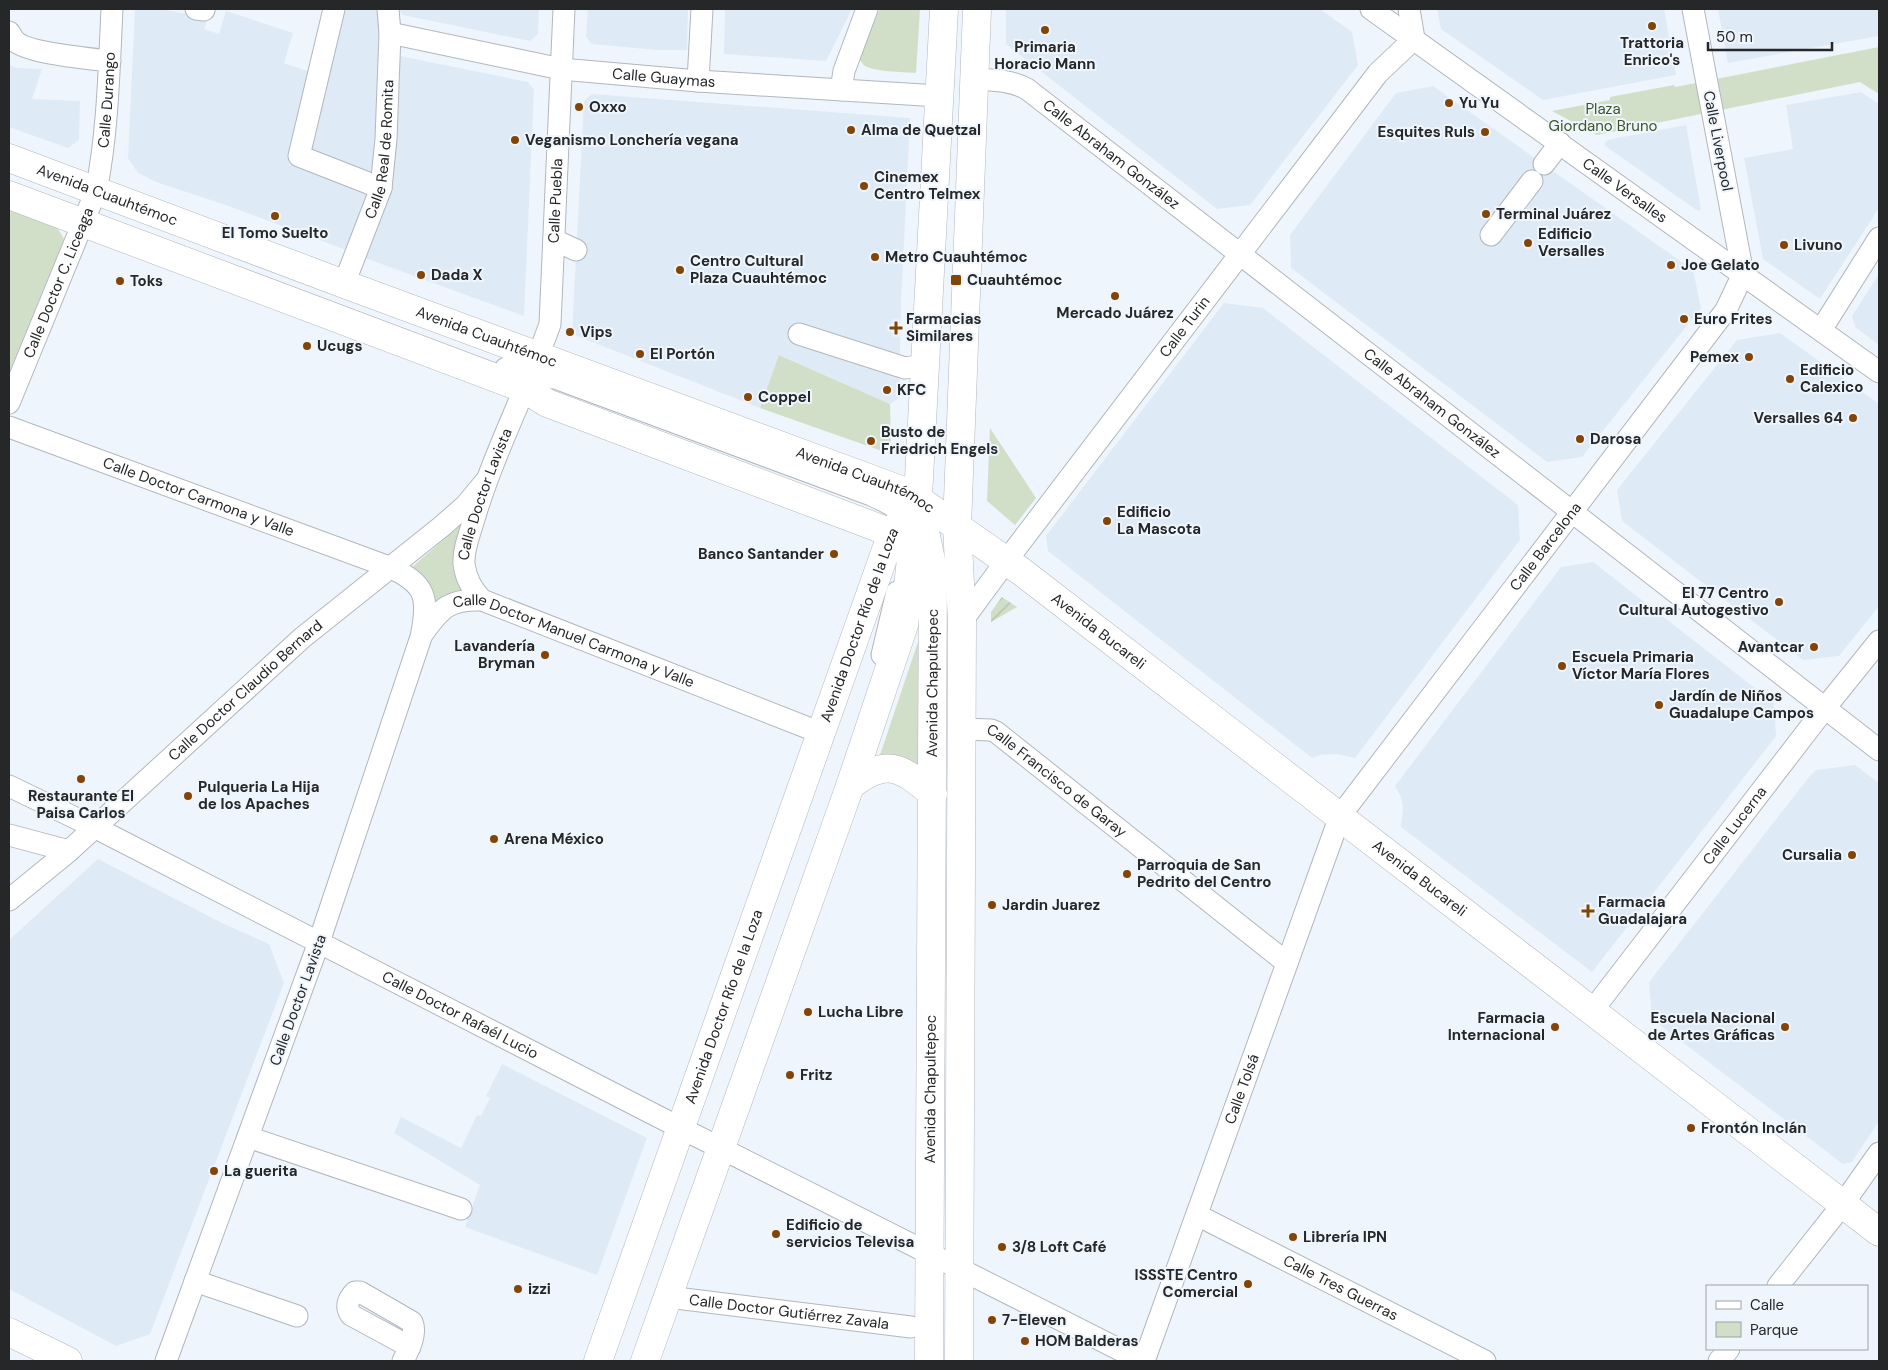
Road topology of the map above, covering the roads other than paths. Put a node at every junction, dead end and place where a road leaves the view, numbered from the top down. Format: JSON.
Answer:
{"nodes":[{"id":1,"x":112,"y":9,"type":"edge"},
{"id":2,"x":334,"y":9,"type":"edge"},
{"id":3,"x":388,"y":9,"type":"edge"},
{"id":4,"x":564,"y":9,"type":"edge"},
{"id":5,"x":702,"y":9,"type":"edge"},
{"id":6,"x":868,"y":9,"type":"edge"},
{"id":7,"x":944,"y":9,"type":"edge"},
{"id":8,"x":977,"y":9,"type":"edge"},
{"id":9,"x":1371,"y":9,"type":"edge"},
{"id":10,"x":1409,"y":9,"type":"edge"},
{"id":11,"x":1693,"y":9,"type":"edge"},
{"id":12,"x":9,"y":32,"type":"edge"},
{"id":13,"x":390,"y":33,"type":"junction"},
{"id":14,"x":1414,"y":39,"type":"junction"},
{"id":15,"x":110,"y":61,"type":"junction"},
{"id":16,"x":562,"y":69,"type":"junction"},
{"id":17,"x":973,"y":80,"type":"junction"},
{"id":18,"x":698,"y":81,"type":"junction"},
{"id":19,"x":841,"y":90,"type":"junction"},
{"id":20,"x":939,"y":96,"type":"junction"},
{"id":21,"x":1560,"y":144,"type":"junction"},
{"id":22,"x":9,"y":158,"type":"edge"},
{"id":23,"x":9,"y":184,"type":"edge"},
{"id":24,"x":381,"y":188,"type":"junction"},
{"id":25,"x":9,"y":194,"type":"edge"},
{"id":26,"x":89,"y":209,"type":"junction"},
{"id":27,"x":1491,"y":235,"type":"dead end"},
{"id":28,"x":1879,"y":238,"type":"edge"},
{"id":29,"x":554,"y":240,"type":"junction"},
{"id":30,"x":576,"y":250,"type":"dead end"},
{"id":31,"x":1240,"y":254,"type":"junction"},
{"id":32,"x":1743,"y":274,"type":"junction"},
{"id":33,"x":344,"y":284,"type":"junction"},
{"id":34,"x":1821,"y":330,"type":"junction"},
{"id":35,"x":799,"y":334,"type":"dead end"},
{"id":36,"x":925,"y":365,"type":"junction"},
{"id":37,"x":1879,"y":372,"type":"edge"},
{"id":38,"x":531,"y":374,"type":"junction"},
{"id":39,"x":9,"y":403,"type":"edge"},
{"id":40,"x":9,"y":426,"type":"edge"},
{"id":41,"x":485,"y":482,"type":"junction"},
{"id":42,"x":1572,"y":512,"type":"junction"},
{"id":43,"x":907,"y":519,"type":"junction"},
{"id":44,"x":957,"y":526,"type":"junction"},
{"id":45,"x":1007,"y":560,"type":"junction"},
{"id":46,"x":388,"y":567,"type":"junction"},
{"id":47,"x":482,"y":600,"type":"junction"},
{"id":48,"x":962,"y":621,"type":"junction"},
{"id":49,"x":421,"y":636,"type":"junction"},
{"id":50,"x":1879,"y":641,"type":"edge"},
{"id":51,"x":1825,"y":708,"type":"junction"},
{"id":52,"x":962,"y":729,"type":"junction"},
{"id":53,"x":821,"y":733,"type":"junction"},
{"id":54,"x":1879,"y":750,"type":"edge"},
{"id":55,"x":9,"y":786,"type":"edge"},
{"id":56,"x":850,"y":786,"type":"junction"},
{"id":57,"x":926,"y":787,"type":"junction"},
{"id":58,"x":1340,"y":816,"type":"junction"},
{"id":59,"x":94,"y":827,"type":"junction"},
{"id":60,"x":9,"y":835,"type":"edge"},
{"id":61,"x":69,"y":851,"type":"junction"},
{"id":62,"x":9,"y":900,"type":"edge"},
{"id":63,"x":319,"y":942,"type":"junction"},
{"id":64,"x":1287,"y":964,"type":"junction"},
{"id":65,"x":1592,"y":1011,"type":"junction"},
{"id":66,"x":681,"y":1128,"type":"junction"},
{"id":67,"x":248,"y":1137,"type":"junction"},
{"id":68,"x":722,"y":1147,"type":"junction"},
{"id":69,"x":1879,"y":1153,"type":"edge"},
{"id":70,"x":1843,"y":1204,"type":"junction"},
{"id":71,"x":461,"y":1209,"type":"dead end"},
{"id":72,"x":1197,"y":1215,"type":"junction"},
{"id":73,"x":1879,"y":1232,"type":"edge"},
{"id":74,"x":922,"y":1248,"type":"junction"},
{"id":75,"x":959,"y":1268,"type":"junction"},
{"id":76,"x":195,"y":1281,"type":"junction"},
{"id":77,"x":1779,"y":1285,"type":"edge"},
{"id":78,"x":668,"y":1297,"type":"junction"},
{"id":79,"x":297,"y":1316,"type":"dead end"},
{"id":80,"x":911,"y":1327,"type":"junction"},
{"id":81,"x":10,"y":1337,"type":"edge"},
{"id":82,"x":1728,"y":1350,"type":"edge"},
{"id":83,"x":68,"y":1361,"type":"edge"},
{"id":84,"x":166,"y":1361,"type":"edge"},
{"id":85,"x":598,"y":1361,"type":"edge"},
{"id":86,"x":645,"y":1361,"type":"edge"},
{"id":87,"x":911,"y":1361,"type":"edge"},
{"id":88,"x":922,"y":1361,"type":"edge"},
{"id":89,"x":929,"y":1361,"type":"edge"},
{"id":90,"x":959,"y":1361,"type":"edge"},
{"id":91,"x":1143,"y":1361,"type":"edge"},
{"id":92,"x":1485,"y":1361,"type":"edge"},
{"id":93,"x":1719,"y":1361,"type":"edge"}],
"edges":[{"from":1,"to":15,"type":"street","name":"Calle Durango"},
{"from":2,"to":24,"type":"street"},
{"from":3,"to":13,"type":"street","name":"Calle Real de Romita"},
{"from":4,"to":16,"type":"street","name":"Calle Puebla"},
{"from":5,"to":18,"type":"street"},
{"from":6,"to":19,"type":"street"},
{"from":7,"to":20,"type":"main road","name":"Avenida Chapultepec"},
{"from":8,"to":17,"type":"main road","name":"Avenida Chapultepec"},
{"from":9,"to":14,"type":"street","name":"Calle Versalles"},
{"from":10,"to":14,"type":"street"},
{"from":11,"to":32,"type":"street","name":"Calle Liverpool"},
{"from":12,"to":15,"type":"street"},
{"from":13,"to":16,"type":"street","name":"Calle Guaymas"},
{"from":13,"to":24,"type":"street","name":"Calle Real de Romita"},
{"from":14,"to":21,"type":"street","name":"Calle Versalles"},
{"from":14,"to":31,"type":"street","name":"Calle Turin"},
{"from":15,"to":26,"type":"street","name":"Calle Durango"},
{"from":16,"to":18,"type":"street","name":"Calle Guaymas"},
{"from":16,"to":29,"type":"street","name":"Calle Puebla"},
{"from":17,"to":31,"type":"street","name":"Calle Abraham González"},
{"from":17,"to":44,"type":"main road","name":"Avenida Chapultepec"},
{"from":18,"to":19,"type":"street","name":"Calle Guaymas"},
{"from":19,"to":20,"type":"street","name":"Calle Guaymas"},
{"from":20,"to":36,"type":"main road","name":"Avenida Chapultepec"},
{"from":21,"to":27,"type":"street"},
{"from":21,"to":32,"type":"street","name":"Calle Versalles"},
{"from":22,"to":26,"type":"main road","name":"Avenida Cuauhtémoc"},
{"from":23,"to":26,"type":"street"},
{"from":24,"to":33,"type":"street","name":"Calle Real de Romita"},
{"from":25,"to":26,"type":"main road","name":"Avenida Cuauhtémoc"},
{"from":26,"to":33,"type":"main road","name":"Avenida Cuauhtémoc"},
{"from":26,"to":38,"type":"main road","name":"Avenida Cuauhtémoc"},
{"from":26,"to":39,"type":"street","name":"Calle Doctor C. Liceaga"},
{"from":28,"to":34,"type":"street"},
{"from":29,"to":30,"type":"street"},
{"from":29,"to":38,"type":"street","name":"Calle Puebla"},
{"from":31,"to":42,"type":"street","name":"Calle Abraham González"},
{"from":31,"to":45,"type":"street","name":"Calle Turin"},
{"from":32,"to":34,"type":"street","name":"Calle Versalles"},
{"from":32,"to":42,"type":"street","name":"Calle Barcelona"},
{"from":33,"to":38,"type":"main road","name":"Avenida Cuauhtémoc"},
{"from":34,"to":37,"type":"street","name":"Calle Versalles"},
{"from":35,"to":36,"type":"street"},
{"from":36,"to":43,"type":"main road","name":"Avenida Chapultepec"},
{"from":38,"to":41,"type":"street","name":"Calle Doctor Lavista"},
{"from":38,"to":43,"type":"main road","name":"Avenida Cuauhtémoc"},
{"from":38,"to":43,"type":"main road","name":"Avenida Cuauhtémoc"},
{"from":40,"to":46,"type":"street","name":"Calle Doctor Carmona y Valle"},
{"from":41,"to":46,"type":"street","name":"Calle Doctor Claudio Bernard"},
{"from":41,"to":47,"type":"street","name":"Calle Doctor Lavista"},
{"from":42,"to":51,"type":"street","name":"Calle Abraham González"},
{"from":42,"to":58,"type":"street","name":"Calle Barcelona"},
{"from":43,"to":44,"type":"main road","name":"Avenida Cuauhtémoc"},
{"from":43,"to":53,"type":"main road","name":"Avenida Doctor Río de la Loza"},
{"from":43,"to":56,"type":"main road","name":"Avenida Doctor Río de la Loza"},
{"from":43,"to":57,"type":"main road","name":"Avenida Chapultepec"},
{"from":44,"to":45,"type":"main road","name":"Avenida Bucareli"},
{"from":44,"to":48,"type":"main road","name":"Avenida Chapultepec"},
{"from":45,"to":48,"type":"street","name":"Calle Turin"},
{"from":45,"to":58,"type":"main road","name":"Avenida Bucareli"},
{"from":46,"to":49,"type":"street"},
{"from":46,"to":59,"type":"street","name":"Calle Doctor Claudio Bernard"},
{"from":47,"to":49,"type":"street","name":"Calle Doctor Manuel Carmona y Valle"},
{"from":47,"to":53,"type":"street","name":"Calle Doctor Manuel Carmona y Valle"},
{"from":48,"to":52,"type":"main road","name":"Avenida Chapultepec"},
{"from":49,"to":63,"type":"street","name":"Calle Doctor Lavista"},
{"from":50,"to":51,"type":"street","name":"Calle Lucerna"},
{"from":51,"to":54,"type":"street","name":"Calle Abraham González"},
{"from":51,"to":65,"type":"street","name":"Calle Lucerna"},
{"from":52,"to":64,"type":"street","name":"Calle Francisco de Garay"},
{"from":52,"to":75,"type":"main road","name":"Avenida Chapultepec"},
{"from":53,"to":66,"type":"main road","name":"Avenida Doctor Río de la Loza"},
{"from":55,"to":59,"type":"street","name":"Calle Doctor Rafaél Lucio"},
{"from":56,"to":57,"type":"main road"},
{"from":56,"to":68,"type":"main road","name":"Avenida Doctor Río de la Loza"},
{"from":57,"to":74,"type":"main road","name":"Avenida Chapultepec"},
{"from":58,"to":64,"type":"street","name":"Calle Tolsá"},
{"from":58,"to":65,"type":"main road","name":"Avenida Bucareli"},
{"from":59,"to":61,"type":"street","name":"Calle Doctor Claudio Bernard"},
{"from":59,"to":63,"type":"street","name":"Calle Doctor Rafaél Lucio"},
{"from":60,"to":61,"type":"street"},
{"from":61,"to":62,"type":"street","name":"Calle Doctor Claudio Bernard"},
{"from":63,"to":66,"type":"street","name":"Calle Doctor Rafaél Lucio"},
{"from":63,"to":67,"type":"street","name":"Calle Doctor Lavista"},
{"from":64,"to":72,"type":"street","name":"Calle Tolsá"},
{"from":65,"to":70,"type":"main road","name":"Avenida Bucareli"},
{"from":66,"to":68,"type":"street","name":"Calle Doctor Rafaél Lucio"},
{"from":66,"to":85,"type":"main road","name":"Avenida Doctor Río de la Loza"},
{"from":67,"to":71,"type":"street"},
{"from":67,"to":76,"type":"street","name":"Calle Doctor Lavista"},
{"from":68,"to":74,"type":"street","name":"Calle Doctor Rafaél Lucio"},
{"from":68,"to":78,"type":"main road","name":"Avenida Doctor Río de la Loza"},
{"from":69,"to":70,"type":"street"},
{"from":70,"to":73,"type":"main road","name":"Avenida Bucareli"},
{"from":70,"to":77,"type":"street"},
{"from":72,"to":91,"type":"street","name":"Calle Tolsá"},
{"from":72,"to":92,"type":"street","name":"Calle Tres Guerras"},
{"from":74,"to":75,"type":"street","name":"Calle Doctor Rafaél Lucio"},
{"from":74,"to":80,"type":"main road","name":"Avenida Chapultepec"},
{"from":74,"to":88,"type":"street"},
{"from":74,"to":89,"type":"main road","name":"Avenida Chapultepec"},
{"from":75,"to":90,"type":"main road","name":"Avenida Chapultepec"},
{"from":75,"to":91,"type":"street","name":"Calle Doctor Rafaél Lucio"},
{"from":76,"to":79,"type":"street"},
{"from":76,"to":84,"type":"street","name":"Calle Doctor Lavista"},
{"from":78,"to":80,"type":"street","name":"Calle Doctor Gutiérrez Zavala"},
{"from":78,"to":86,"type":"main road","name":"Avenida Doctor Río de la Loza"},
{"from":80,"to":87,"type":"main road","name":"Avenida Chapultepec"},
{"from":81,"to":83,"type":"main road"},
{"from":82,"to":93,"type":"street"}]}
